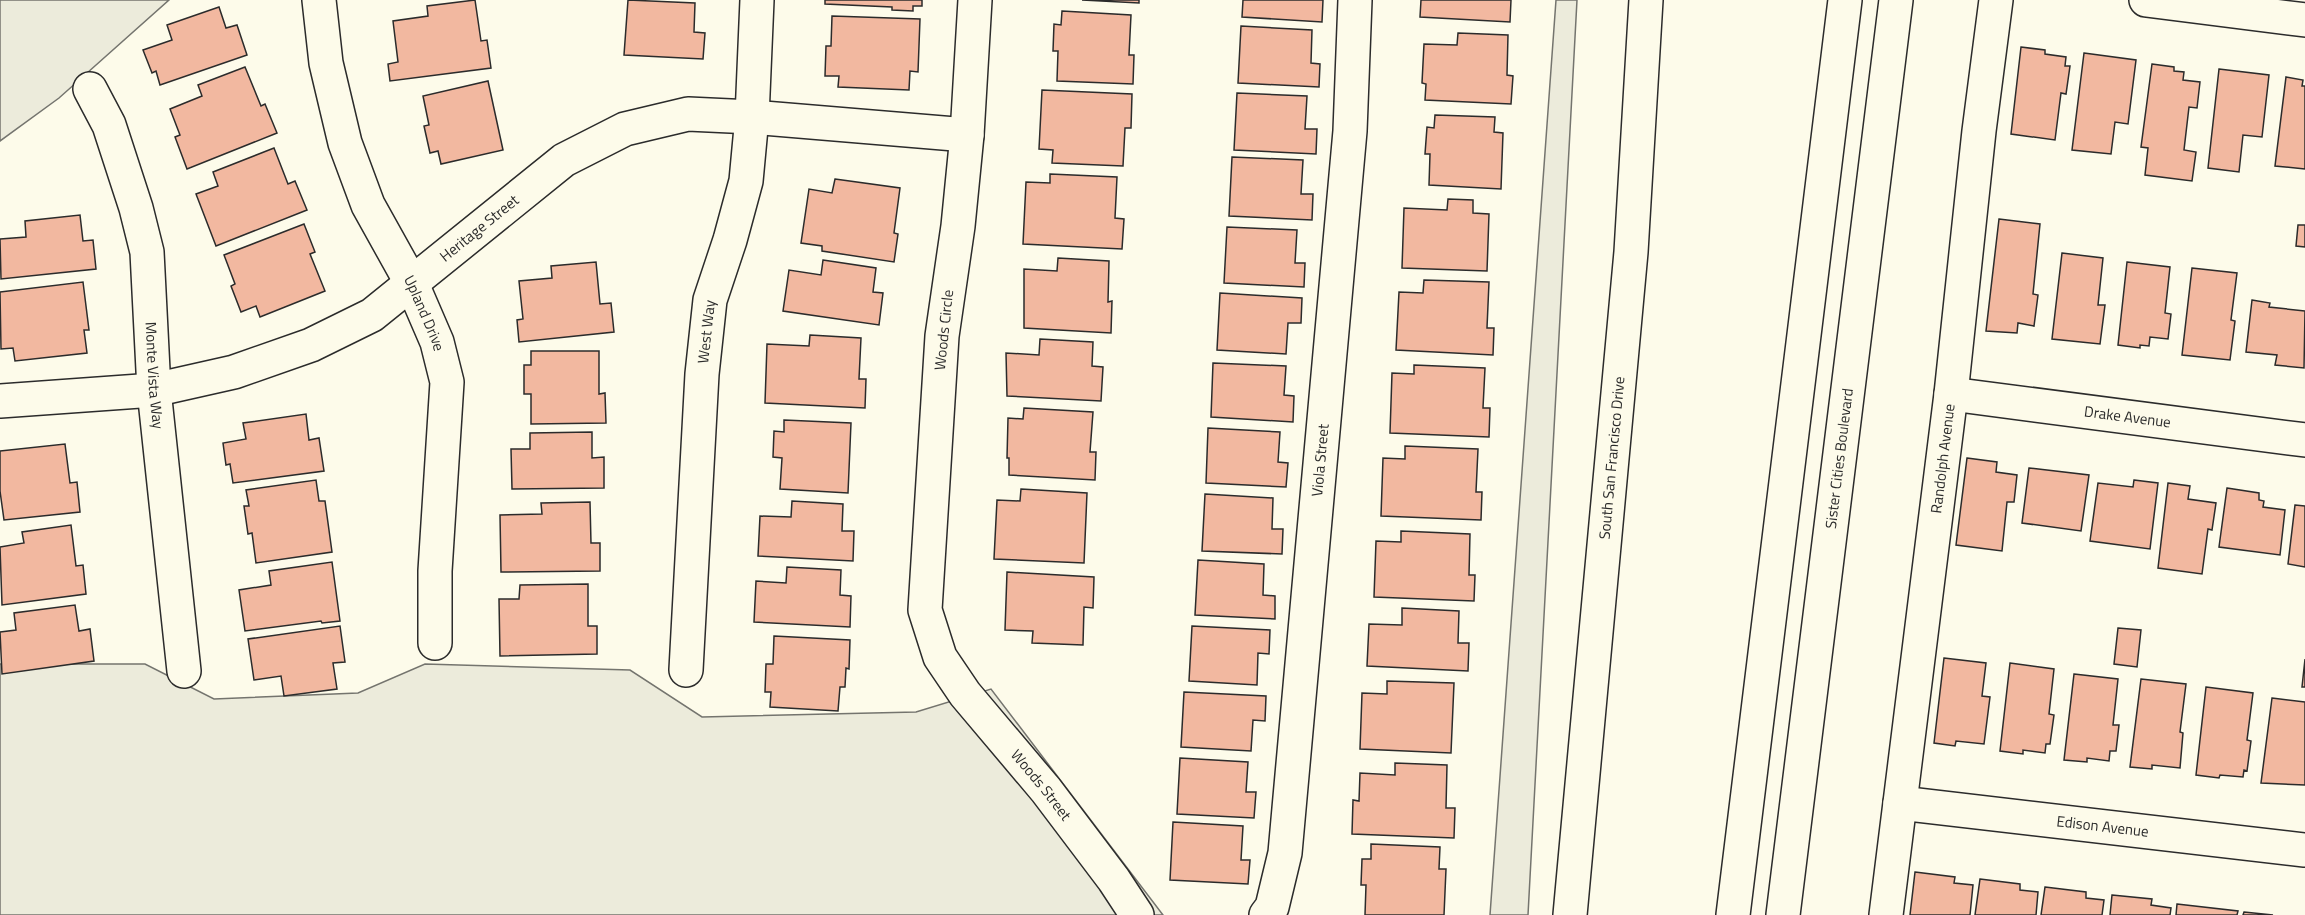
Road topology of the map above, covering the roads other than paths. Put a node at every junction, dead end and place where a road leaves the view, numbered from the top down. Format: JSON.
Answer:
{"nodes":[{"id":1,"x":319,"y":0,"type":"edge"},
{"id":2,"x":757,"y":0,"type":"edge"},
{"id":3,"x":975,"y":0,"type":"edge"},
{"id":4,"x":1355,"y":0,"type":"edge"},
{"id":5,"x":1646,"y":0,"type":"edge"},
{"id":6,"x":1845,"y":0,"type":"edge"},
{"id":7,"x":1896,"y":0,"type":"edge"},
{"id":8,"x":1996,"y":0,"type":"edge"},
{"id":9,"x":2146,"y":0,"type":"edge"},
{"id":10,"x":2305,"y":20,"type":"edge"},
{"id":11,"x":90,"y":89,"type":"dead end"},
{"id":12,"x":752,"y":117,"type":"junction"},
{"id":13,"x":967,"y":135,"type":"junction"},
{"id":14,"x":411,"y":284,"type":"junction"},
{"id":15,"x":154,"y":390,"type":"junction"},
{"id":16,"x":1951,"y":394,"type":"junction"},
{"id":17,"x":0,"y":401,"type":"edge"},
{"id":18,"x":2305,"y":440,"type":"edge"},
{"id":19,"x":435,"y":643,"type":"dead end"},
{"id":20,"x":940,"y":657,"type":"joint"},
{"id":21,"x":686,"y":670,"type":"dead end"},
{"id":22,"x":184,"y":671,"type":"dead end"},
{"id":23,"x":1900,"y":804,"type":"junction"},
{"id":24,"x":2305,"y":850,"type":"edge"},
{"id":25,"x":1137,"y":915,"type":"edge"},
{"id":26,"x":1266,"y":915,"type":"edge"},
{"id":27,"x":1570,"y":915,"type":"edge"},
{"id":28,"x":1732,"y":915,"type":"edge"},
{"id":29,"x":1783,"y":915,"type":"edge"},
{"id":30,"x":1886,"y":915,"type":"edge"}],
"edges":[{"from":1,"to":14,"type":"street","name":"Upland Drive"},
{"from":2,"to":12,"type":"street","name":"West Way"},
{"from":3,"to":13,"type":"street","name":"Woods Circle"},
{"from":4,"to":26,"type":"street","name":"Viola Street"},
{"from":5,"to":27,"type":"street","name":"South San Francisco Drive"},
{"from":6,"to":28,"type":"street"},
{"from":7,"to":29,"type":"street","name":"Sister Cities Boulevard"},
{"from":8,"to":16,"type":"street","name":"Randolph Avenue"},
{"from":9,"to":10,"type":"street"},
{"from":11,"to":15,"type":"street","name":"Monte Vista Way"},
{"from":12,"to":13,"type":"street","name":"Heritage Street"},
{"from":12,"to":14,"type":"street","name":"Heritage Street"},
{"from":12,"to":21,"type":"street","name":"West Way"},
{"from":13,"to":20,"type":"street","name":"Woods Circle"},
{"from":14,"to":15,"type":"street","name":"Heritage Street"},
{"from":14,"to":19,"type":"street","name":"Upland Drive"},
{"from":15,"to":17,"type":"street","name":"Heritage Street"},
{"from":15,"to":22,"type":"street","name":"Monte Vista Way"},
{"from":16,"to":18,"type":"street","name":"Drake Avenue"},
{"from":16,"to":23,"type":"street","name":"Randolph Avenue"},
{"from":20,"to":25,"type":"street","name":"Woods Street"},
{"from":23,"to":24,"type":"street","name":"Edison Avenue"},
{"from":23,"to":30,"type":"street","name":"Randolph Avenue"}]}
